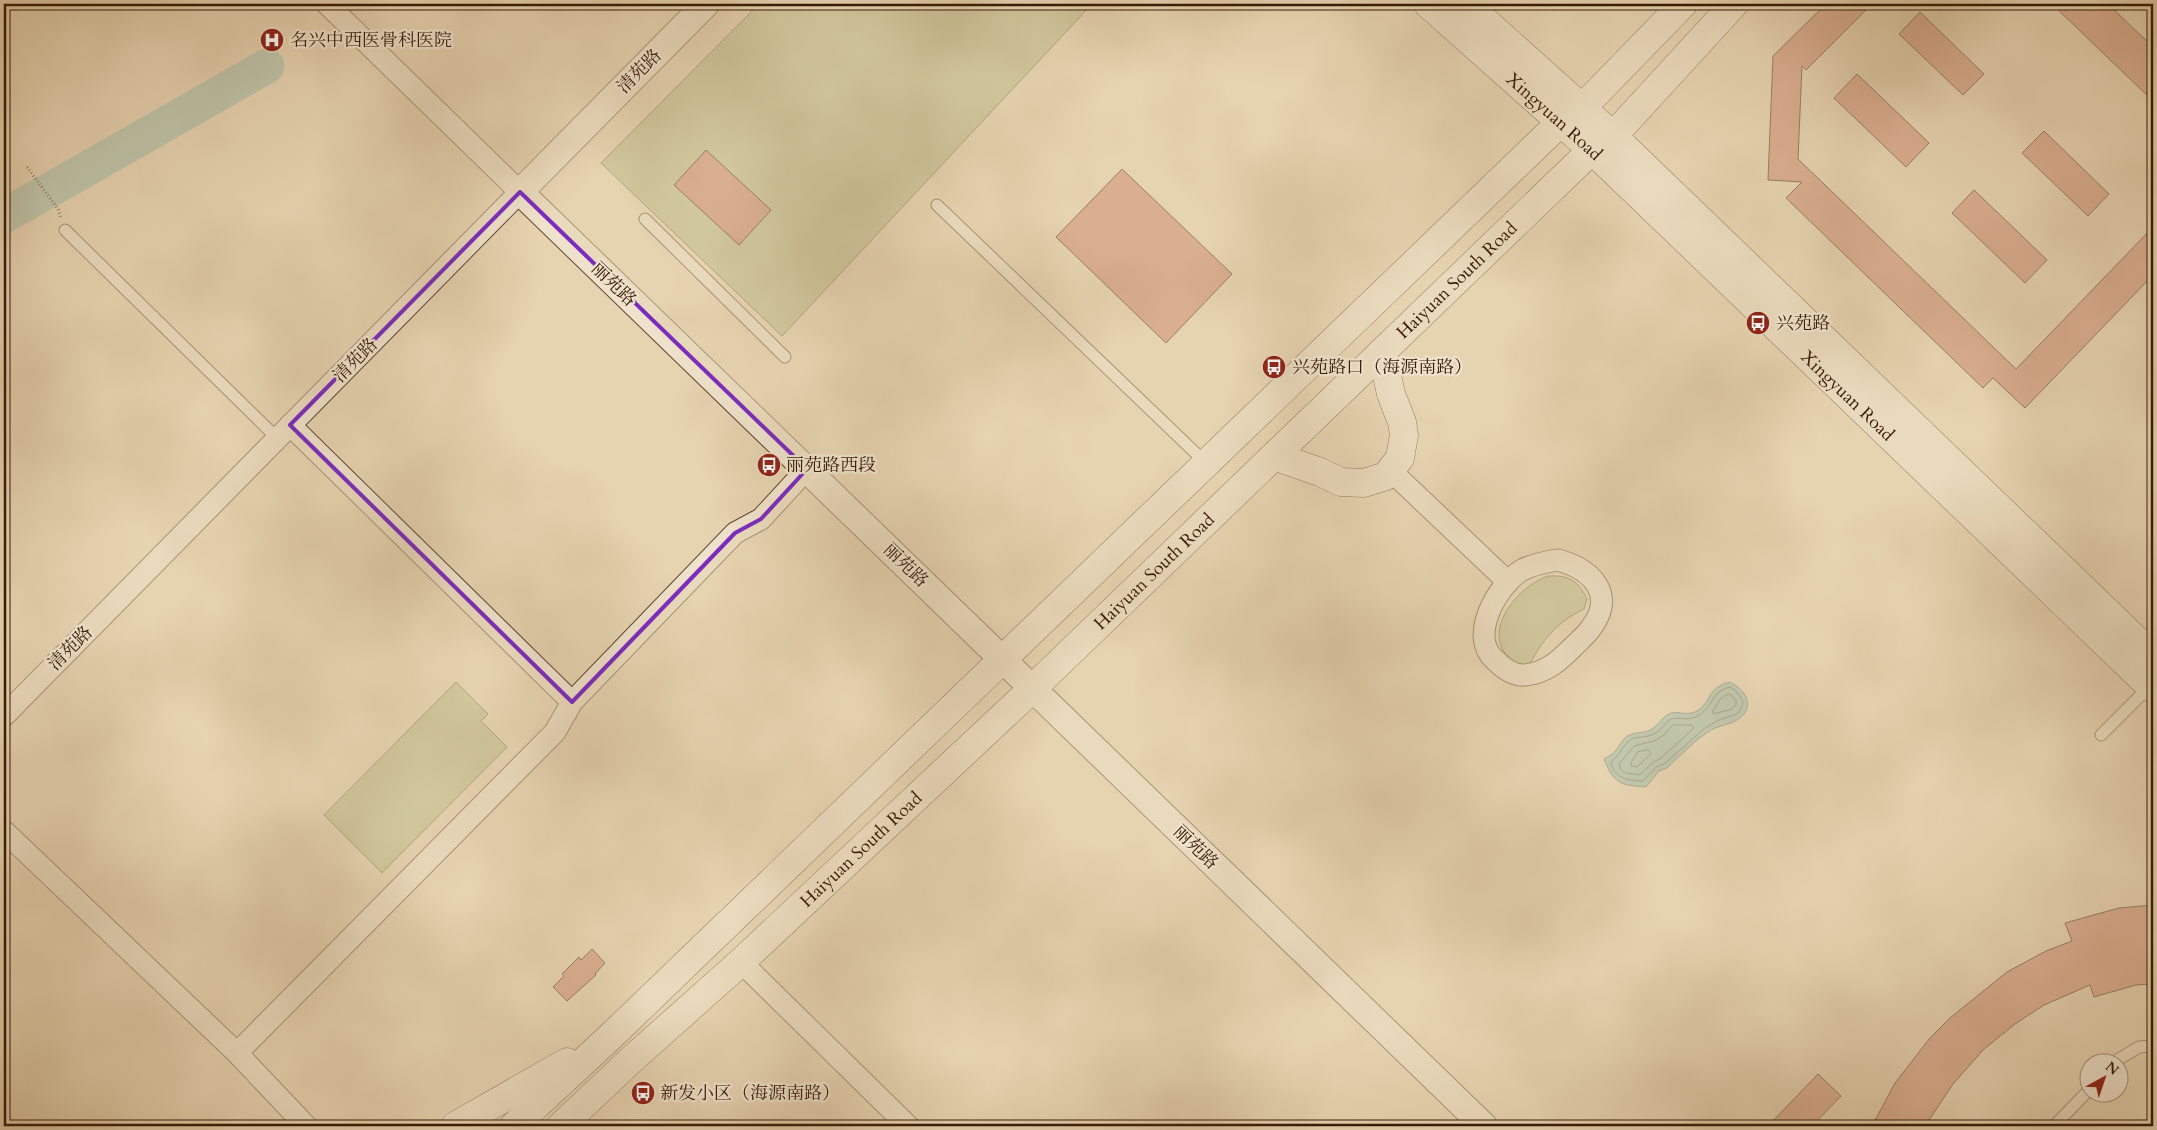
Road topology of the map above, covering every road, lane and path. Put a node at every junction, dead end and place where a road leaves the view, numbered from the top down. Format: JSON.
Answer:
{"nodes":[{"id":1,"x":327,"y":4,"type":"edge"},
{"id":2,"x":706,"y":4,"type":"edge"},
{"id":3,"x":1428,"y":4,"type":"edge"},
{"id":4,"x":1466,"y":4,"type":"edge"},
{"id":5,"x":1684,"y":4,"type":"edge"},
{"id":6,"x":1734,"y":4,"type":"edge"},
{"id":7,"x":1583,"y":107,"type":"junction"},
{"id":8,"x":1561,"y":122,"type":"junction"},
{"id":9,"x":1603,"y":143,"type":"junction"},
{"id":10,"x":27,"y":167,"type":"dead end"},
{"id":11,"x":520,"y":192,"type":"junction"},
{"id":12,"x":937,"y":206,"type":"dead end"},
{"id":13,"x":58,"y":209,"type":"dead end"},
{"id":14,"x":645,"y":219,"type":"dead end"},
{"id":15,"x":66,"y":230,"type":"dead end"},
{"id":16,"x":1382,"y":352,"type":"junction"},
{"id":17,"x":785,"y":357,"type":"dead end"},
{"id":18,"x":284,"y":432,"type":"junction"},
{"id":19,"x":1274,"y":456,"type":"junction"},
{"id":20,"x":1206,"y":463,"type":"junction"},
{"id":21,"x":807,"y":470,"type":"junction"},
{"id":22,"x":1390,"y":470,"type":"junction"},
{"id":23,"x":1508,"y":582,"type":"junction"},
{"id":24,"x":2153,"y":656,"type":"edge"},
{"id":25,"x":1003,"y":659,"type":"junction"},
{"id":26,"x":2152,"y":687,"type":"edge"},
{"id":27,"x":1033,"y":688,"type":"junction"},
{"id":28,"x":572,"y":702,"type":"junction"},
{"id":29,"x":4,"y":716,"type":"edge"},
{"id":30,"x":2101,"y":735,"type":"dead end"},
{"id":31,"x":4,"y":831,"type":"edge"},
{"id":32,"x":741,"y":962,"type":"junction"},
{"id":33,"x":609,"y":1038,"type":"junction"},
{"id":34,"x":2153,"y":1046,"type":"edge"},
{"id":35,"x":2130,"y":1052,"type":"edge"},
{"id":36,"x":237,"y":1053,"type":"junction"},
{"id":37,"x":631,"y":1060,"type":"junction"},
{"id":38,"x":2080,"y":1099,"type":"edge"},
{"id":39,"x":306,"y":1126,"type":"edge"},
{"id":40,"x":456,"y":1126,"type":"edge"},
{"id":41,"x":514,"y":1126,"type":"edge"},
{"id":42,"x":561,"y":1126,"type":"edge"},
{"id":43,"x":587,"y":1126,"type":"edge"},
{"id":44,"x":908,"y":1126,"type":"edge"},
{"id":45,"x":1484,"y":1126,"type":"edge"},
{"id":46,"x":2054,"y":1126,"type":"edge"}],
"edges":[{"from":1,"to":11,"type":"street","name":"丽苑路"},
{"from":2,"to":11,"type":"street","name":"清苑路"},
{"from":3,"to":8,"type":"main road","name":"Xingyuan Road"},
{"from":4,"to":7,"type":"main road","name":"Xingyuan Road"},
{"from":5,"to":7,"type":"main road"},
{"from":6,"to":9,"type":"main road","name":"Haiyuan South Road"},
{"from":7,"to":8,"type":"main road"},
{"from":7,"to":9,"type":"main road","name":"Xingyuan Road"},
{"from":8,"to":9,"type":"main road","name":"Xingyuan Road"},
{"from":8,"to":20,"type":"main road"},
{"from":9,"to":16,"type":"main road","name":"Haiyuan South Road"},
{"from":9,"to":24,"type":"main road","name":"Xingyuan Road"},
{"from":9,"to":26,"type":"main road","name":"Xingyuan Road"},
{"from":10,"to":13,"type":"path"},
{"from":11,"to":18,"type":"street","name":"清苑路"},
{"from":11,"to":21,"type":"street","name":"丽苑路"},
{"from":12,"to":20,"type":"lane"},
{"from":14,"to":17,"type":"lane"},
{"from":15,"to":18,"type":"lane"},
{"from":16,"to":19,"type":"main road","name":"Haiyuan South Road"},
{"from":16,"to":22,"type":"main road"},
{"from":18,"to":28,"type":"street"},
{"from":18,"to":29,"type":"street","name":"清苑路"},
{"from":19,"to":22,"type":"main road"},
{"from":19,"to":27,"type":"main road","name":"Haiyuan South Road"},
{"from":20,"to":25,"type":"main road"},
{"from":21,"to":25,"type":"street","name":"丽苑路"},
{"from":21,"to":28,"type":"street"},
{"from":22,"to":23,"type":"street"},
{"from":23,"to":23,"type":"street"},
{"from":25,"to":27,"type":"street","name":"丽苑路"},
{"from":25,"to":33,"type":"main road"},
{"from":26,"to":30,"type":"lane"},
{"from":27,"to":32,"type":"main road","name":"Haiyuan South Road"},
{"from":27,"to":45,"type":"street","name":"丽苑路"},
{"from":28,"to":36,"type":"street"},
{"from":31,"to":36,"type":"street"},
{"from":32,"to":37,"type":"main road","name":"Haiyuan South Road"},
{"from":32,"to":44,"type":"street"},
{"from":33,"to":40,"type":"main road"},
{"from":33,"to":41,"type":"main road"},
{"from":34,"to":35,"type":"lane"},
{"from":36,"to":39,"type":"street"},
{"from":37,"to":42,"type":"main road","name":"Haiyuan South Road"},
{"from":37,"to":43,"type":"main road"},
{"from":38,"to":46,"type":"lane"}]}
